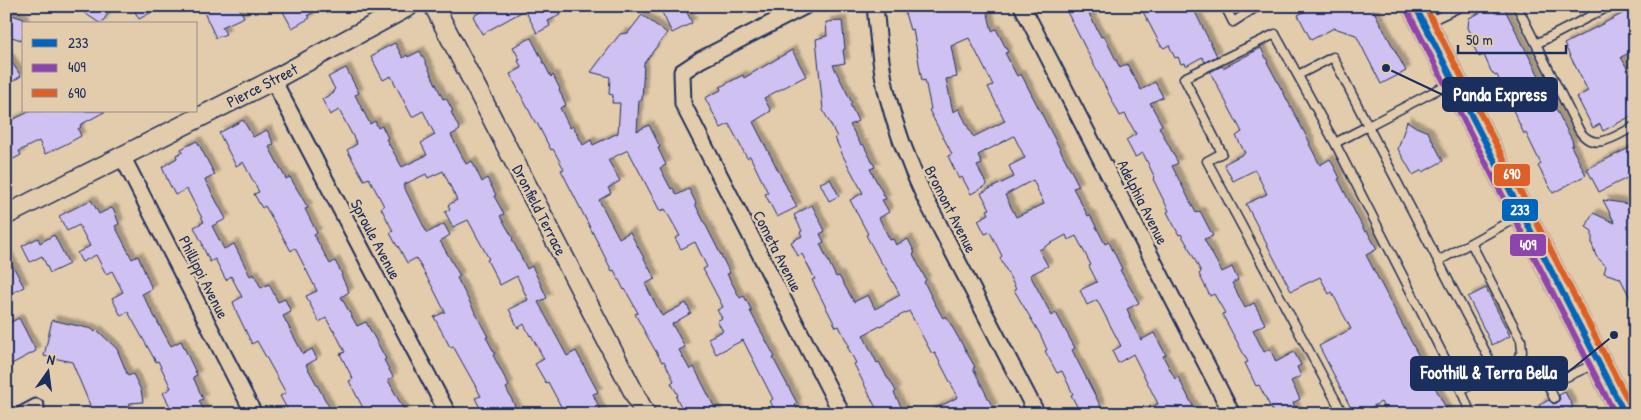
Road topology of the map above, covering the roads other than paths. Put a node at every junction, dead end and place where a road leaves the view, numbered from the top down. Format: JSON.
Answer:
{"nodes":[{"id":1,"x":409,"y":6,"type":"edge"},
{"id":2,"x":434,"y":6,"type":"edge"},
{"id":3,"x":805,"y":6,"type":"edge"},
{"id":4,"x":875,"y":6,"type":"edge"},
{"id":5,"x":1022,"y":6,"type":"edge"},
{"id":6,"x":1225,"y":6,"type":"edge"},
{"id":7,"x":1258,"y":6,"type":"edge"},
{"id":8,"x":1462,"y":6,"type":"edge"},
{"id":9,"x":1517,"y":6,"type":"edge"},
{"id":10,"x":1610,"y":6,"type":"edge"},
{"id":11,"x":1420,"y":12,"type":"edge"},
{"id":12,"x":1536,"y":44,"type":"junction"},
{"id":13,"x":1298,"y":75,"type":"junction"},
{"id":14,"x":273,"y":80,"type":"junction"},
{"id":15,"x":1454,"y":82,"type":"junction"},
{"id":16,"x":1368,"y":126,"type":"junction"},
{"id":17,"x":1635,"y":126,"type":"edge"},
{"id":18,"x":1335,"y":143,"type":"junction"},
{"id":19,"x":122,"y":156,"type":"junction"},
{"id":20,"x":1522,"y":214,"type":"junction"},
{"id":21,"x":6,"y":215,"type":"edge"},
{"id":22,"x":1471,"y":243,"type":"junction"},
{"id":23,"x":1438,"y":261,"type":"junction"},
{"id":24,"x":1598,"y":362,"type":"junction"},
{"id":25,"x":1496,"y":372,"type":"junction"},
{"id":26,"x":1461,"y":390,"type":"junction"},
{"id":27,"x":1554,"y":398,"type":"dead end"},
{"id":28,"x":254,"y":414,"type":"edge"},
{"id":29,"x":448,"y":414,"type":"edge"},
{"id":30,"x":645,"y":414,"type":"edge"},
{"id":31,"x":842,"y":414,"type":"edge"},
{"id":32,"x":1037,"y":414,"type":"edge"},
{"id":33,"x":1232,"y":414,"type":"edge"},
{"id":34,"x":1343,"y":414,"type":"edge"},
{"id":35,"x":1471,"y":414,"type":"edge"},
{"id":36,"x":1625,"y":414,"type":"edge"}],
"edges":[{"from":1,"to":14,"type":"street","name":"Pierce Street"},
{"from":2,"to":30,"type":"street","name":"Dronfield Terrace"},
{"from":3,"to":31,"type":"street","name":"Cometa Avenue"},
{"from":4,"to":32,"type":"street","name":"Bromont Avenue"},
{"from":5,"to":33,"type":"street","name":"Adelphia Avenue"},
{"from":6,"to":7,"type":"lane"},
{"from":8,"to":11,"type":"lane"},
{"from":9,"to":12,"type":"lane"},
{"from":10,"to":12,"type":"lane"},
{"from":11,"to":15,"type":"main road"},
{"from":12,"to":17,"type":"lane"},
{"from":13,"to":16,"type":"lane"},
{"from":13,"to":18,"type":"lane"},
{"from":13,"to":34,"type":"lane"},
{"from":14,"to":19,"type":"street","name":"Pierce Street"},
{"from":14,"to":29,"type":"street","name":"Sproule Avenue"},
{"from":15,"to":16,"type":"lane"},
{"from":15,"to":20,"type":"main road"},
{"from":16,"to":18,"type":"lane"},
{"from":16,"to":23,"type":"lane"},
{"from":18,"to":26,"type":"lane"},
{"from":19,"to":21,"type":"street","name":"Pierce Street"},
{"from":19,"to":28,"type":"street","name":"Phillippi Avenue"},
{"from":20,"to":22,"type":"lane"},
{"from":20,"to":24,"type":"main road"},
{"from":22,"to":23,"type":"lane"},
{"from":22,"to":25,"type":"lane"},
{"from":23,"to":25,"type":"lane"},
{"from":24,"to":27,"type":"lane"},
{"from":24,"to":36,"type":"main road"},
{"from":25,"to":26,"type":"lane"},
{"from":26,"to":35,"type":"lane"}]}
